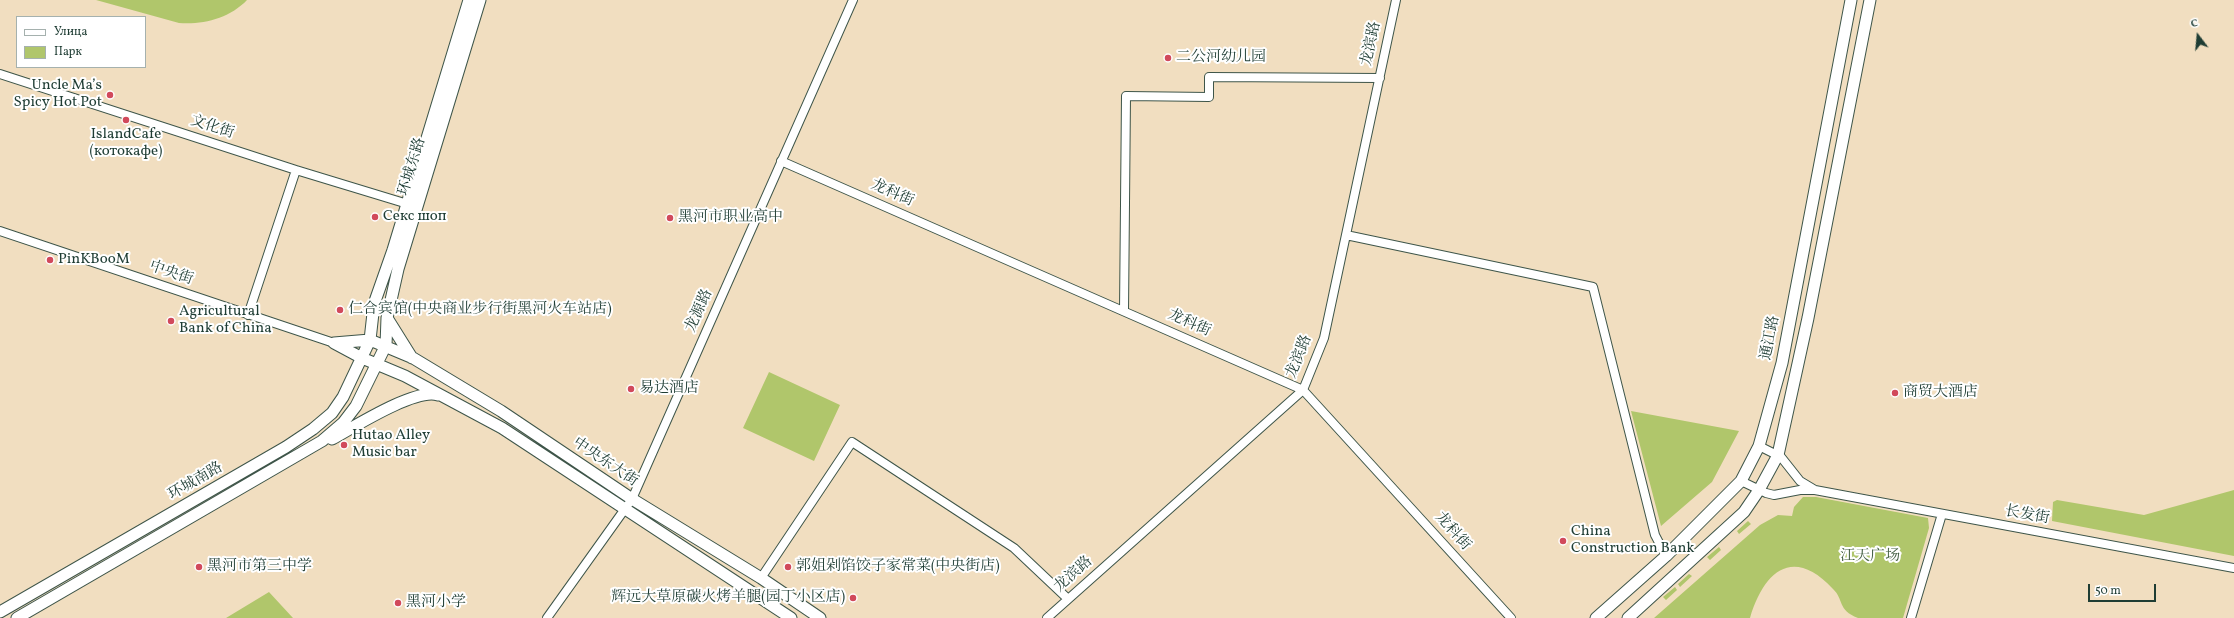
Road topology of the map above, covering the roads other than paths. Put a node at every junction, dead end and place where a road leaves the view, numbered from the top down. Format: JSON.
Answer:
{"nodes":[{"id":1,"x":469,"y":0,"type":"edge"},
{"id":2,"x":480,"y":0,"type":"edge"},
{"id":3,"x":853,"y":0,"type":"edge"},
{"id":4,"x":1396,"y":0,"type":"edge"},
{"id":5,"x":1851,"y":0,"type":"edge"},
{"id":6,"x":1870,"y":0,"type":"edge"},
{"id":7,"x":0,"y":74,"type":"edge"},
{"id":8,"x":1380,"y":78,"type":"junction"},
{"id":9,"x":781,"y":161,"type":"junction"},
{"id":10,"x":296,"y":170,"type":"junction"},
{"id":11,"x":412,"y":205,"type":"junction"},
{"id":12,"x":0,"y":231,"type":"edge"},
{"id":13,"x":1346,"y":235,"type":"junction"},
{"id":14,"x":1124,"y":311,"type":"junction"},
{"id":15,"x":248,"y":315,"type":"junction"},
{"id":16,"x":387,"y":318,"type":"junction"},
{"id":17,"x":370,"y":340,"type":"junction"},
{"id":18,"x":334,"y":343,"type":"junction"},
{"id":19,"x":386,"y":345,"type":"junction"},
{"id":20,"x":362,"y":358,"type":"junction"},
{"id":21,"x":413,"y":358,"type":"junction"},
{"id":22,"x":378,"y":364,"type":"junction"},
{"id":23,"x":1303,"y":390,"type":"junction"},
{"id":24,"x":447,"y":398,"type":"junction"},
{"id":25,"x":1759,"y":446,"type":"junction"},
{"id":26,"x":1778,"y":455,"type":"junction"},
{"id":27,"x":294,"y":458,"type":"junction"},
{"id":28,"x":1741,"y":481,"type":"junction"},
{"id":29,"x":1759,"y":490,"type":"junction"},
{"id":30,"x":1815,"y":490,"type":"junction"},
{"id":31,"x":632,"y":499,"type":"junction"},
{"id":32,"x":626,"y":509,"type":"junction"},
{"id":33,"x":1942,"y":514,"type":"junction"},
{"id":34,"x":1666,"y":556,"type":"junction"},
{"id":35,"x":2234,"y":568,"type":"edge"},
{"id":36,"x":761,"y":578,"type":"junction"},
{"id":37,"x":1068,"y":599,"type":"junction"},
{"id":38,"x":0,"y":612,"type":"edge"},
{"id":39,"x":17,"y":618,"type":"edge"},
{"id":40,"x":547,"y":618,"type":"edge"},
{"id":41,"x":791,"y":618,"type":"edge"},
{"id":42,"x":820,"y":618,"type":"edge"},
{"id":43,"x":1047,"y":618,"type":"edge"},
{"id":44,"x":1511,"y":618,"type":"edge"},
{"id":45,"x":1596,"y":618,"type":"edge"},
{"id":46,"x":1628,"y":618,"type":"edge"},
{"id":47,"x":1911,"y":618,"type":"edge"}],
"edges":[{"from":1,"to":11,"type":"main road","name":"环城东路"},
{"from":2,"to":11,"type":"main road","name":"环城东路"},
{"from":3,"to":9,"type":"street","name":"龙源路"},
{"from":4,"to":8,"type":"street","name":"龙滨路"},
{"from":5,"to":25,"type":"main road","name":"通江路"},
{"from":6,"to":26,"type":"main road"},
{"from":7,"to":10,"type":"street","name":"文化街"},
{"from":8,"to":13,"type":"street","name":"龙滨路"},
{"from":8,"to":14,"type":"street"},
{"from":9,"to":14,"type":"street","name":"龙科街"},
{"from":9,"to":31,"type":"street","name":"龙源路"},
{"from":10,"to":11,"type":"street","name":"文化街"},
{"from":10,"to":15,"type":"street"},
{"from":11,"to":16,"type":"main road","name":"环城东路"},
{"from":11,"to":17,"type":"main road","name":"环城东路"},
{"from":12,"to":15,"type":"street","name":"中央街"},
{"from":13,"to":23,"type":"street","name":"龙滨路"},
{"from":13,"to":34,"type":"street"},
{"from":14,"to":23,"type":"street","name":"龙科街"},
{"from":15,"to":18,"type":"street","name":"中央街"},
{"from":16,"to":19,"type":"main road","name":"环城东路"},
{"from":16,"to":21,"type":"main road"},
{"from":17,"to":18,"type":"main road"},
{"from":17,"to":19,"type":"main road","name":"中央东大街"},
{"from":17,"to":20,"type":"main road","name":"环城南路"},
{"from":18,"to":20,"type":"main road","name":"中央东大街"},
{"from":19,"to":21,"type":"main road","name":"中央东大街"},
{"from":19,"to":22,"type":"main road","name":"环城南路"},
{"from":20,"to":22,"type":"main road","name":"中央东大街"},
{"from":20,"to":38,"type":"main road","name":"环城南路"},
{"from":21,"to":31,"type":"main road","name":"中央东大街"},
{"from":22,"to":24,"type":"main road","name":"中央东大街"},
{"from":22,"to":27,"type":"main road","name":"环城南路"},
{"from":23,"to":37,"type":"street","name":"龙滨路"},
{"from":23,"to":44,"type":"street","name":"龙科街"},
{"from":24,"to":27,"type":"main road"},
{"from":24,"to":32,"type":"main road","name":"中央东大街"},
{"from":25,"to":26,"type":"street","name":"长发街"},
{"from":25,"to":28,"type":"main road","name":"通江路"},
{"from":26,"to":29,"type":"main road"},
{"from":26,"to":30,"type":"street","name":"长发街"},
{"from":27,"to":39,"type":"main road","name":"环城南路"},
{"from":28,"to":29,"type":"street","name":"长发街"},
{"from":28,"to":34,"type":"main road","name":"通江路"},
{"from":29,"to":30,"type":"street","name":"长发街"},
{"from":29,"to":46,"type":"main road"},
{"from":30,"to":33,"type":"street","name":"长发街"},
{"from":31,"to":32,"type":"street","name":"龙源路"},
{"from":31,"to":36,"type":"main road","name":"中央东大街"},
{"from":32,"to":40,"type":"street","name":"龙源路"},
{"from":32,"to":41,"type":"main road","name":"中央东大街"},
{"from":33,"to":35,"type":"street","name":"长发街"},
{"from":33,"to":47,"type":"street"},
{"from":34,"to":45,"type":"main road","name":"通江路"},
{"from":36,"to":37,"type":"street"},
{"from":36,"to":42,"type":"main road","name":"中央东大街"},
{"from":37,"to":43,"type":"street","name":"龙滨路"}]}
